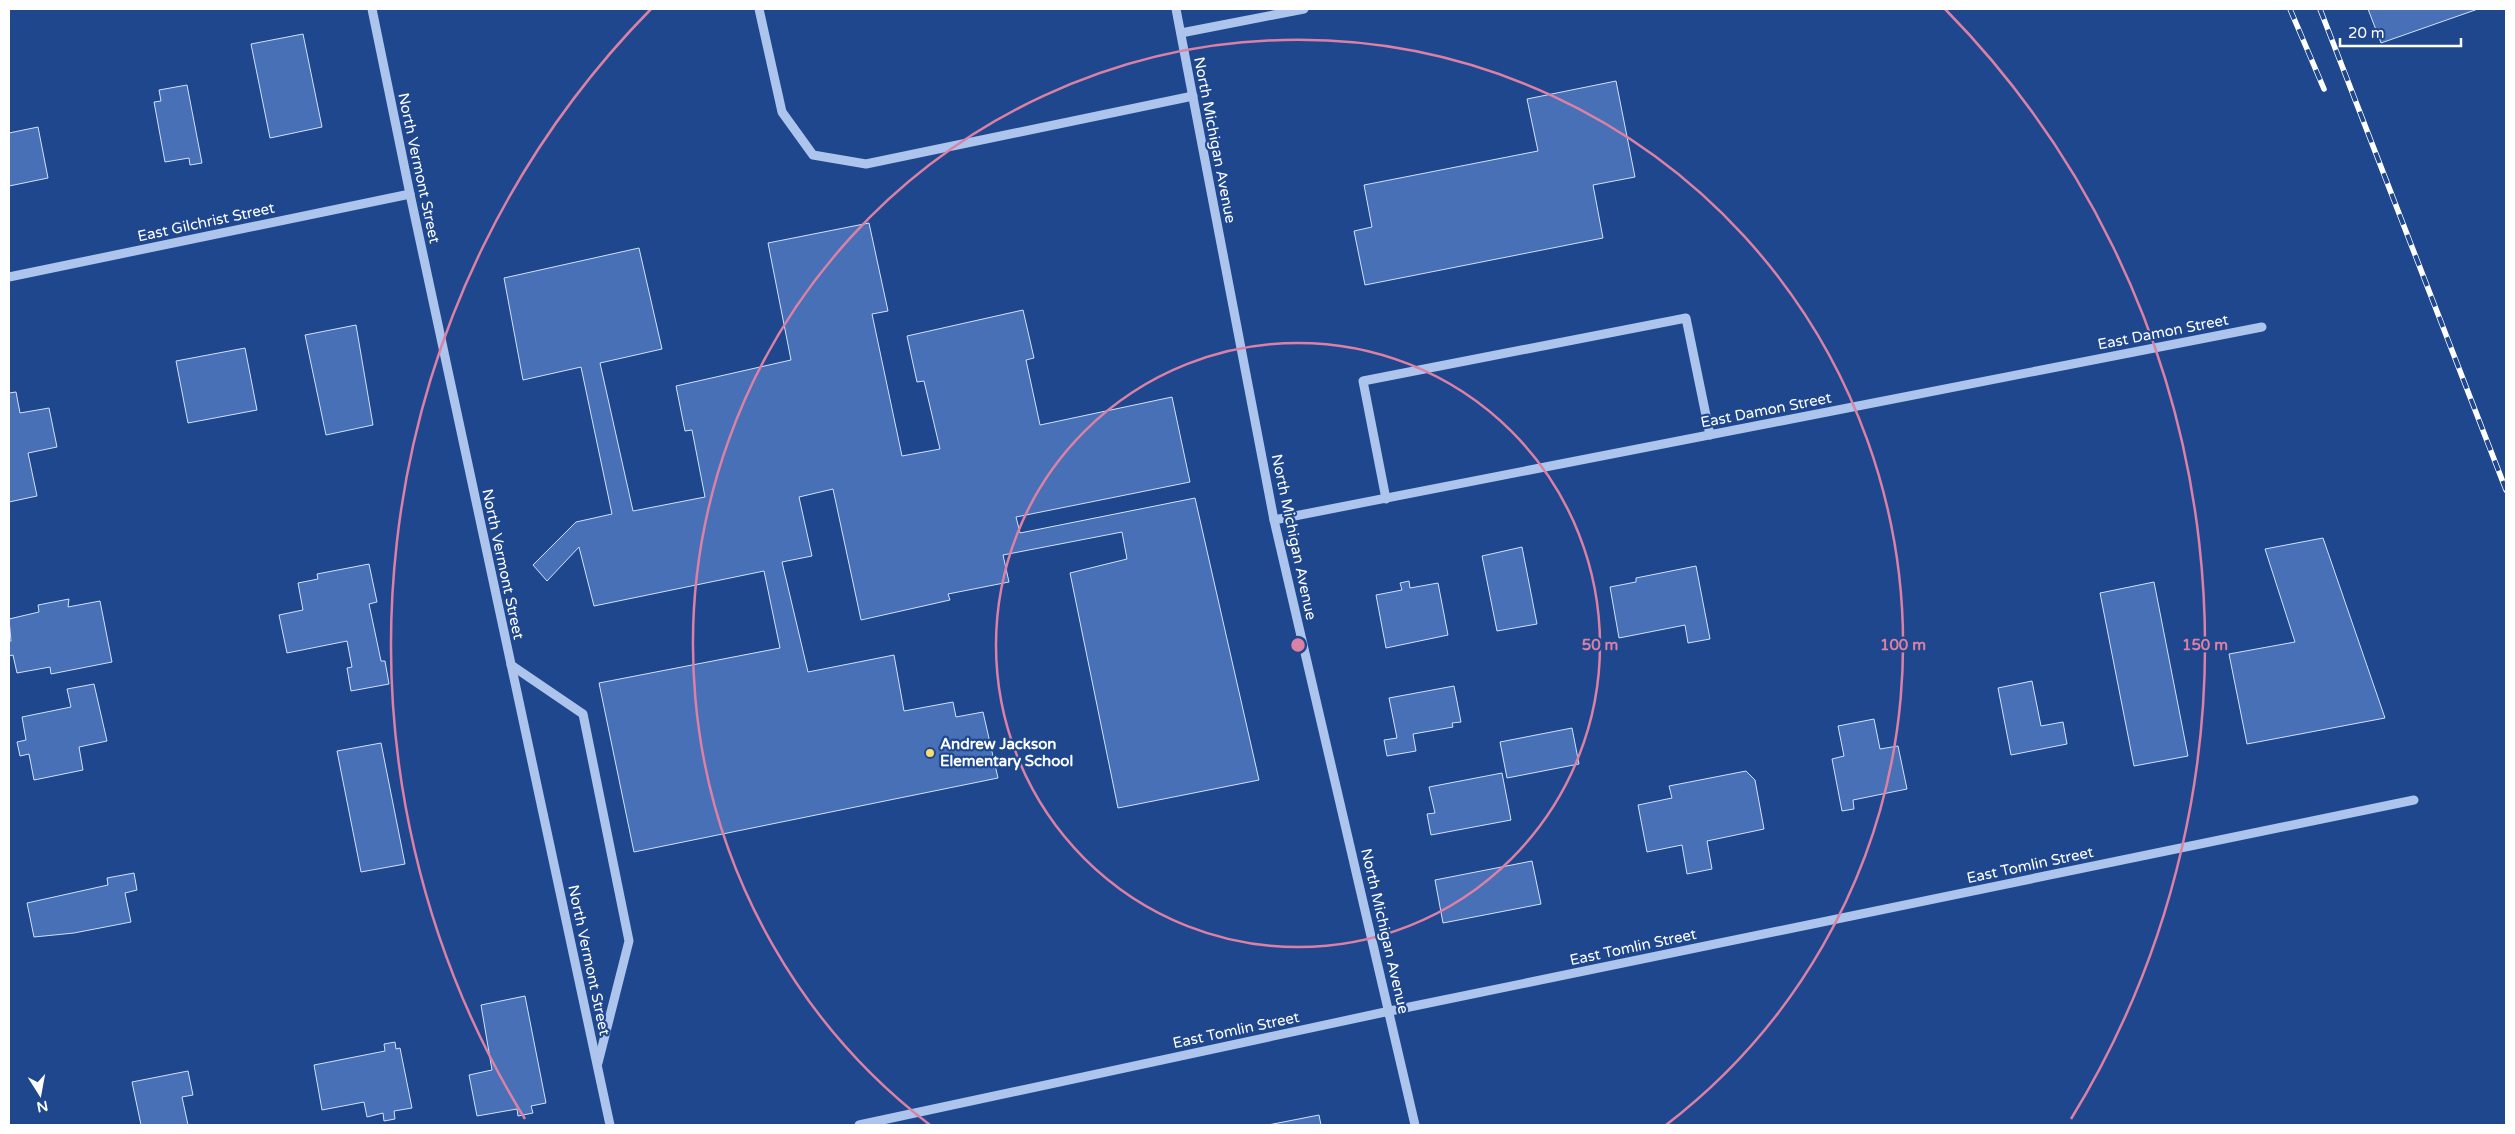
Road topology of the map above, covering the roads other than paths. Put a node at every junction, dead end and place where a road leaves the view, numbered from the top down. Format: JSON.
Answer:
{"nodes":[{"id":1,"x":372,"y":9,"type":"edge"},
{"id":2,"x":759,"y":9,"type":"edge"},
{"id":3,"x":1176,"y":9,"type":"edge"},
{"id":4,"x":1304,"y":9,"type":"edge"},
{"id":5,"x":1181,"y":33,"type":"junction"},
{"id":6,"x":1193,"y":96,"type":"junction"},
{"id":7,"x":410,"y":194,"type":"junction"},
{"id":8,"x":9,"y":277,"type":"edge"},
{"id":9,"x":2262,"y":327,"type":"dead end"},
{"id":10,"x":1710,"y":435,"type":"junction"},
{"id":11,"x":1386,"y":499,"type":"junction"},
{"id":12,"x":1274,"y":520,"type":"junction"},
{"id":13,"x":511,"y":665,"type":"junction"},
{"id":14,"x":2414,"y":800,"type":"dead end"},
{"id":15,"x":1390,"y":1011,"type":"junction"},
{"id":16,"x":597,"y":1066,"type":"junction"},
{"id":17,"x":898,"y":1121,"type":"edge"},
{"id":18,"x":610,"y":1125,"type":"edge"},
{"id":19,"x":858,"y":1125,"type":"edge"},
{"id":20,"x":1415,"y":1125,"type":"edge"}],
"edges":[{"from":1,"to":7,"type":"street","name":"North Vermont Street"},
{"from":2,"to":6,"type":"street"},
{"from":3,"to":5,"type":"street","name":"North Michigan Avenue"},
{"from":4,"to":5,"type":"street"},
{"from":5,"to":6,"type":"street","name":"North Michigan Avenue"},
{"from":6,"to":12,"type":"street","name":"North Michigan Avenue"},
{"from":7,"to":8,"type":"street","name":"East Gilchrist Street"},
{"from":7,"to":13,"type":"street","name":"North Vermont Street"},
{"from":9,"to":10,"type":"street","name":"East Damon Street"},
{"from":10,"to":11,"type":"street","name":"East Damon Street"},
{"from":10,"to":11,"type":"street"},
{"from":11,"to":12,"type":"street","name":"East Damon Street"},
{"from":12,"to":15,"type":"street","name":"North Michigan Avenue"},
{"from":13,"to":16,"type":"street","name":"North Vermont Street"},
{"from":13,"to":16,"type":"street"},
{"from":14,"to":15,"type":"street","name":"East Tomlin Street"},
{"from":15,"to":17,"type":"street","name":"East Tomlin Street"},
{"from":15,"to":20,"type":"street","name":"North Michigan Avenue"},
{"from":16,"to":18,"type":"street","name":"North Vermont Street"},
{"from":17,"to":19,"type":"street","name":"East Tomlin Street"}]}
